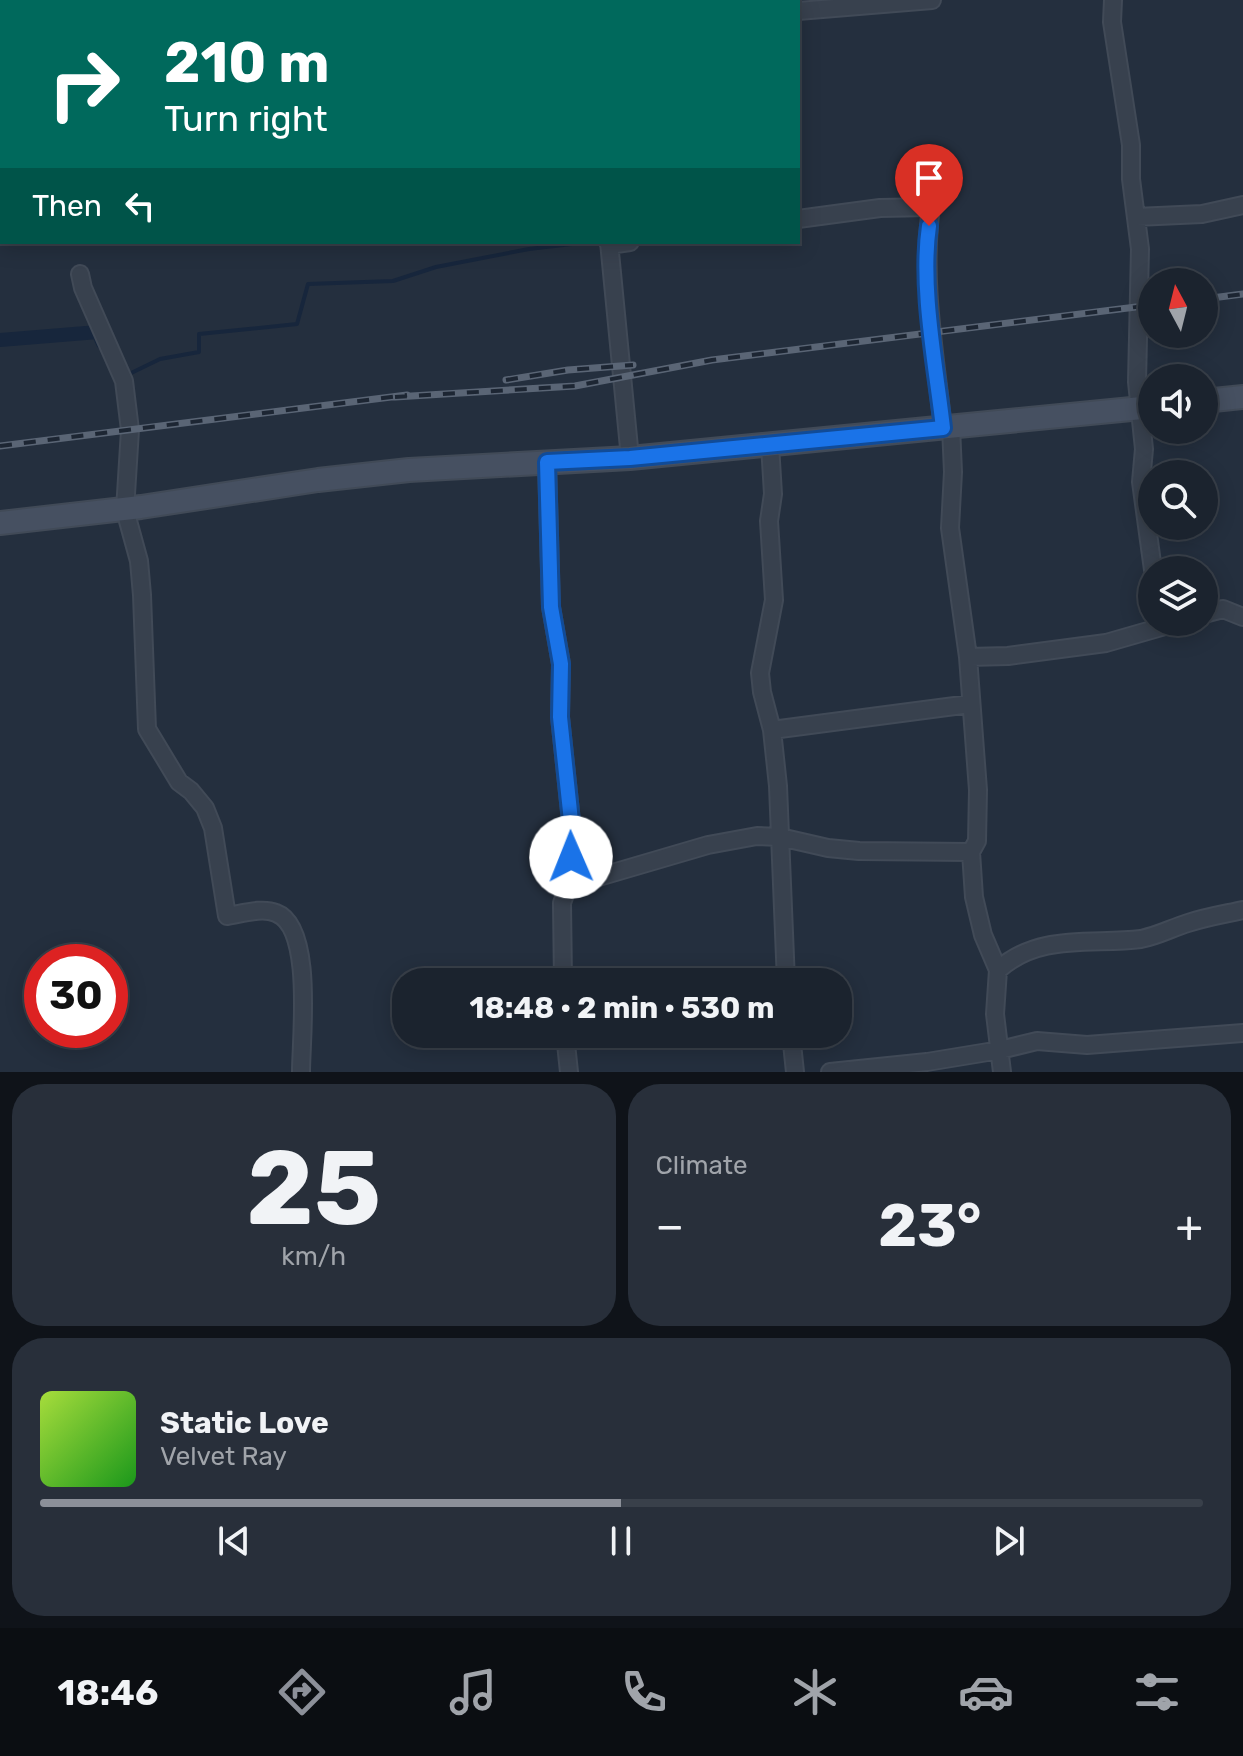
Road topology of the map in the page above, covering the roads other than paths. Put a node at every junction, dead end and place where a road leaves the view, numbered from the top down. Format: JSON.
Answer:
{"nodes":[{"id":1,"x":932,"y":0,"type":"edge"},
{"id":2,"x":1113,"y":0,"type":"edge"},
{"id":3,"x":800,"y":11,"type":"edge"},
{"id":4,"x":1243,"y":205,"type":"edge"},
{"id":5,"x":1136,"y":217,"type":"junction"},
{"id":6,"x":800,"y":219,"type":"edge"},
{"id":7,"x":609,"y":244,"type":"edge"},
{"id":8,"x":80,"y":274,"type":"dead end"},
{"id":9,"x":1138,"y":385,"type":"edge"},
{"id":10,"x":1243,"y":397,"type":"edge"},
{"id":11,"x":1218,"y":400,"type":"edge"},
{"id":12,"x":1138,"y":408,"type":"edge"},
{"id":13,"x":947,"y":428,"type":"junction"},
{"id":14,"x":1144,"y":444,"type":"edge"},
{"id":15,"x":770,"y":445,"type":"junction"},
{"id":16,"x":630,"y":458,"type":"junction"},
{"id":17,"x":547,"y":462,"type":"junction"},
{"id":18,"x":125,"y":510,"type":"junction"},
{"id":19,"x":0,"y":523,"type":"edge"},
{"id":20,"x":1151,"y":556,"type":"edge"},
{"id":21,"x":1218,"y":610,"type":"edge"},
{"id":22,"x":1243,"y":617,"type":"edge"},
{"id":23,"x":1138,"y":632,"type":"edge"},
{"id":24,"x":968,"y":657,"type":"junction"},
{"id":25,"x":970,"y":704,"type":"junction"},
{"id":26,"x":772,"y":730,"type":"junction"},
{"id":27,"x":780,"y":837,"type":"junction"},
{"id":28,"x":971,"y":852,"type":"junction"},
{"id":29,"x":568,"y":886,"type":"junction"},
{"id":30,"x":1243,"y":910,"type":"edge"},
{"id":31,"x":563,"y":968,"type":"edge"},
{"id":32,"x":785,"y":968,"type":"edge"},
{"id":33,"x":998,"y":970,"type":"junction"},
{"id":34,"x":1243,"y":1033,"type":"edge"},
{"id":35,"x":566,"y":1048,"type":"edge"},
{"id":36,"x":792,"y":1048,"type":"edge"},
{"id":37,"x":1000,"y":1050,"type":"junction"},
{"id":38,"x":928,"y":1067,"type":"edge"},
{"id":39,"x":301,"y":1072,"type":"edge"},
{"id":40,"x":569,"y":1072,"type":"edge"},
{"id":41,"x":795,"y":1072,"type":"edge"},
{"id":42,"x":830,"y":1072,"type":"edge"},
{"id":43,"x":1002,"y":1072,"type":"edge"}],
"edges":[{"from":1,"to":3,"type":"street"},
{"from":2,"to":5,"type":"street"},
{"from":4,"to":5,"type":"street"},
{"from":5,"to":9,"type":"street"},
{"from":6,"to":13,"type":"street"},
{"from":7,"to":16,"type":"street"},
{"from":8,"to":18,"type":"street"},
{"from":10,"to":11,"type":"street"},
{"from":12,"to":13,"type":"street"},
{"from":13,"to":15,"type":"street"},
{"from":13,"to":24,"type":"street"},
{"from":14,"to":20,"type":"street"},
{"from":15,"to":16,"type":"street"},
{"from":15,"to":26,"type":"street"},
{"from":16,"to":17,"type":"street"},
{"from":17,"to":18,"type":"street"},
{"from":17,"to":29,"type":"street"},
{"from":18,"to":19,"type":"street"},
{"from":18,"to":39,"type":"street"},
{"from":21,"to":22,"type":"street"},
{"from":23,"to":24,"type":"street"},
{"from":24,"to":25,"type":"street"},
{"from":25,"to":26,"type":"street"},
{"from":25,"to":28,"type":"street"},
{"from":26,"to":27,"type":"street"},
{"from":27,"to":28,"type":"street"},
{"from":27,"to":29,"type":"street"},
{"from":27,"to":32,"type":"street"},
{"from":28,"to":33,"type":"street"},
{"from":29,"to":31,"type":"street"},
{"from":30,"to":33,"type":"street"},
{"from":33,"to":37,"type":"street"},
{"from":34,"to":37,"type":"street"},
{"from":35,"to":40,"type":"street"},
{"from":36,"to":41,"type":"street"},
{"from":37,"to":38,"type":"street"},
{"from":37,"to":43,"type":"street"},
{"from":38,"to":42,"type":"street"}]}
